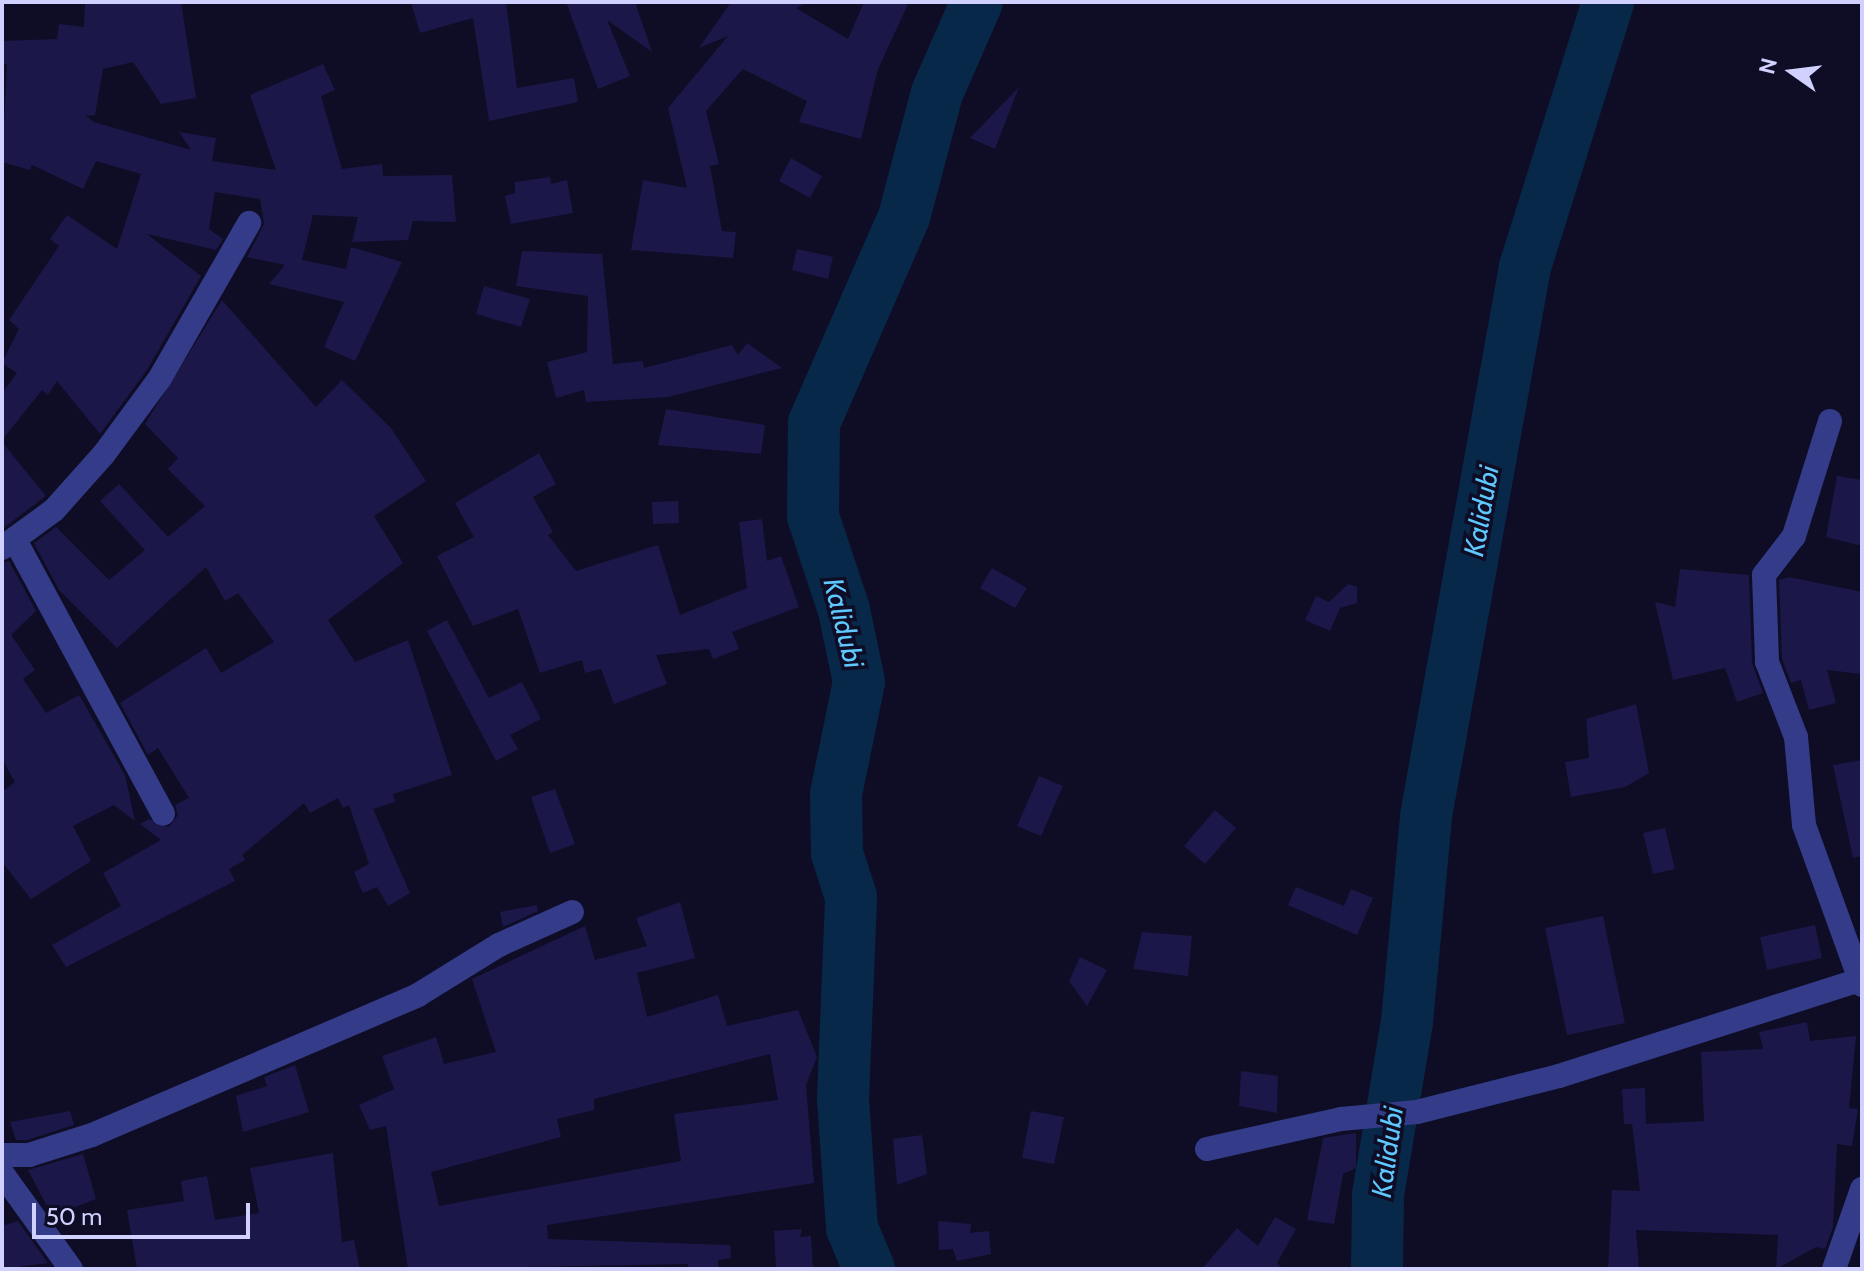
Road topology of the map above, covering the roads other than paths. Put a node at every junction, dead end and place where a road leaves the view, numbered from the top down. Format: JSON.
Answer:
{"nodes":[{"id":1,"x":249,"y":223,"type":"dead end"},
{"id":2,"x":1830,"y":421,"type":"dead end"},
{"id":3,"x":9,"y":544,"type":"edge"},
{"id":4,"x":163,"y":814,"type":"dead end"},
{"id":5,"x":572,"y":912,"type":"dead end"},
{"id":6,"x":1861,"y":982,"type":"edge"},
{"id":7,"x":1207,"y":1149,"type":"dead end"},
{"id":8,"x":2,"y":1155,"type":"edge"},
{"id":9,"x":2,"y":1173,"type":"edge"},
{"id":10,"x":1862,"y":1189,"type":"edge"},
{"id":11,"x":71,"y":1269,"type":"edge"},
{"id":12,"x":1834,"y":1269,"type":"edge"}],
"edges":[{"from":1,"to":3,"type":"street"},
{"from":2,"to":6,"type":"street"},
{"from":3,"to":4,"type":"street"},
{"from":5,"to":8,"type":"street"},
{"from":6,"to":7,"type":"street"},
{"from":9,"to":11,"type":"street"},
{"from":10,"to":12,"type":"street"}]}
